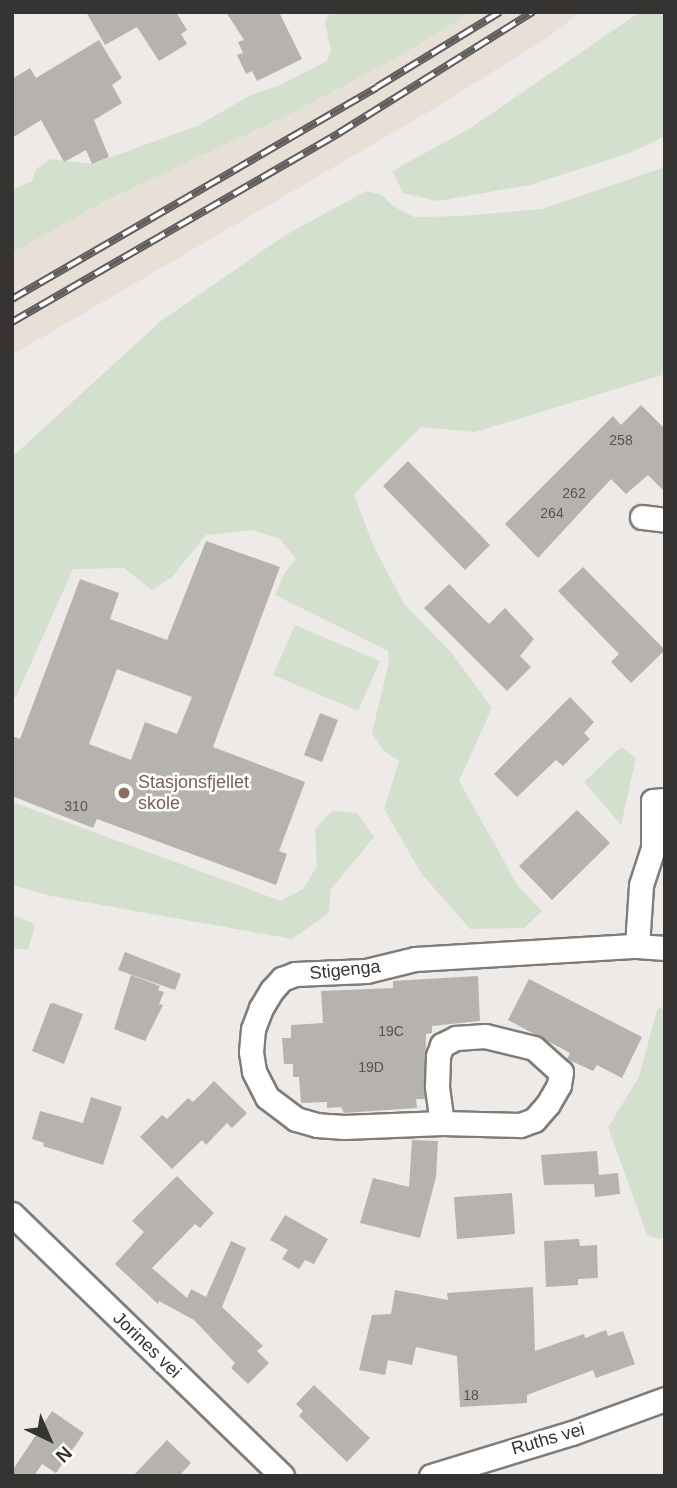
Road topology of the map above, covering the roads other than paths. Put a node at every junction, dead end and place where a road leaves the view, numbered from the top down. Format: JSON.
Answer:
{"nodes":[{"id":1,"x":665,"y":800,"type":"edge"},
{"id":2,"x":637,"y":946,"type":"junction"},
{"id":3,"x":665,"y":948,"type":"edge"},
{"id":4,"x":442,"y":1123,"type":"junction"},
{"id":5,"x":12,"y":1214,"type":"edge"},
{"id":6,"x":665,"y":1399,"type":"edge"},
{"id":7,"x":282,"y":1476,"type":"edge"},
{"id":8,"x":431,"y":1476,"type":"edge"}],
"edges":[{"from":1,"to":2,"type":"street"},
{"from":2,"to":3,"type":"street","name":"Stigenga"},
{"from":2,"to":4,"type":"street","name":"Stigenga"},
{"from":4,"to":4,"type":"street","name":"Stigenga"},
{"from":5,"to":7,"type":"street","name":"Jorines vei"},
{"from":6,"to":8,"type":"street","name":"Ruths vei"}]}
